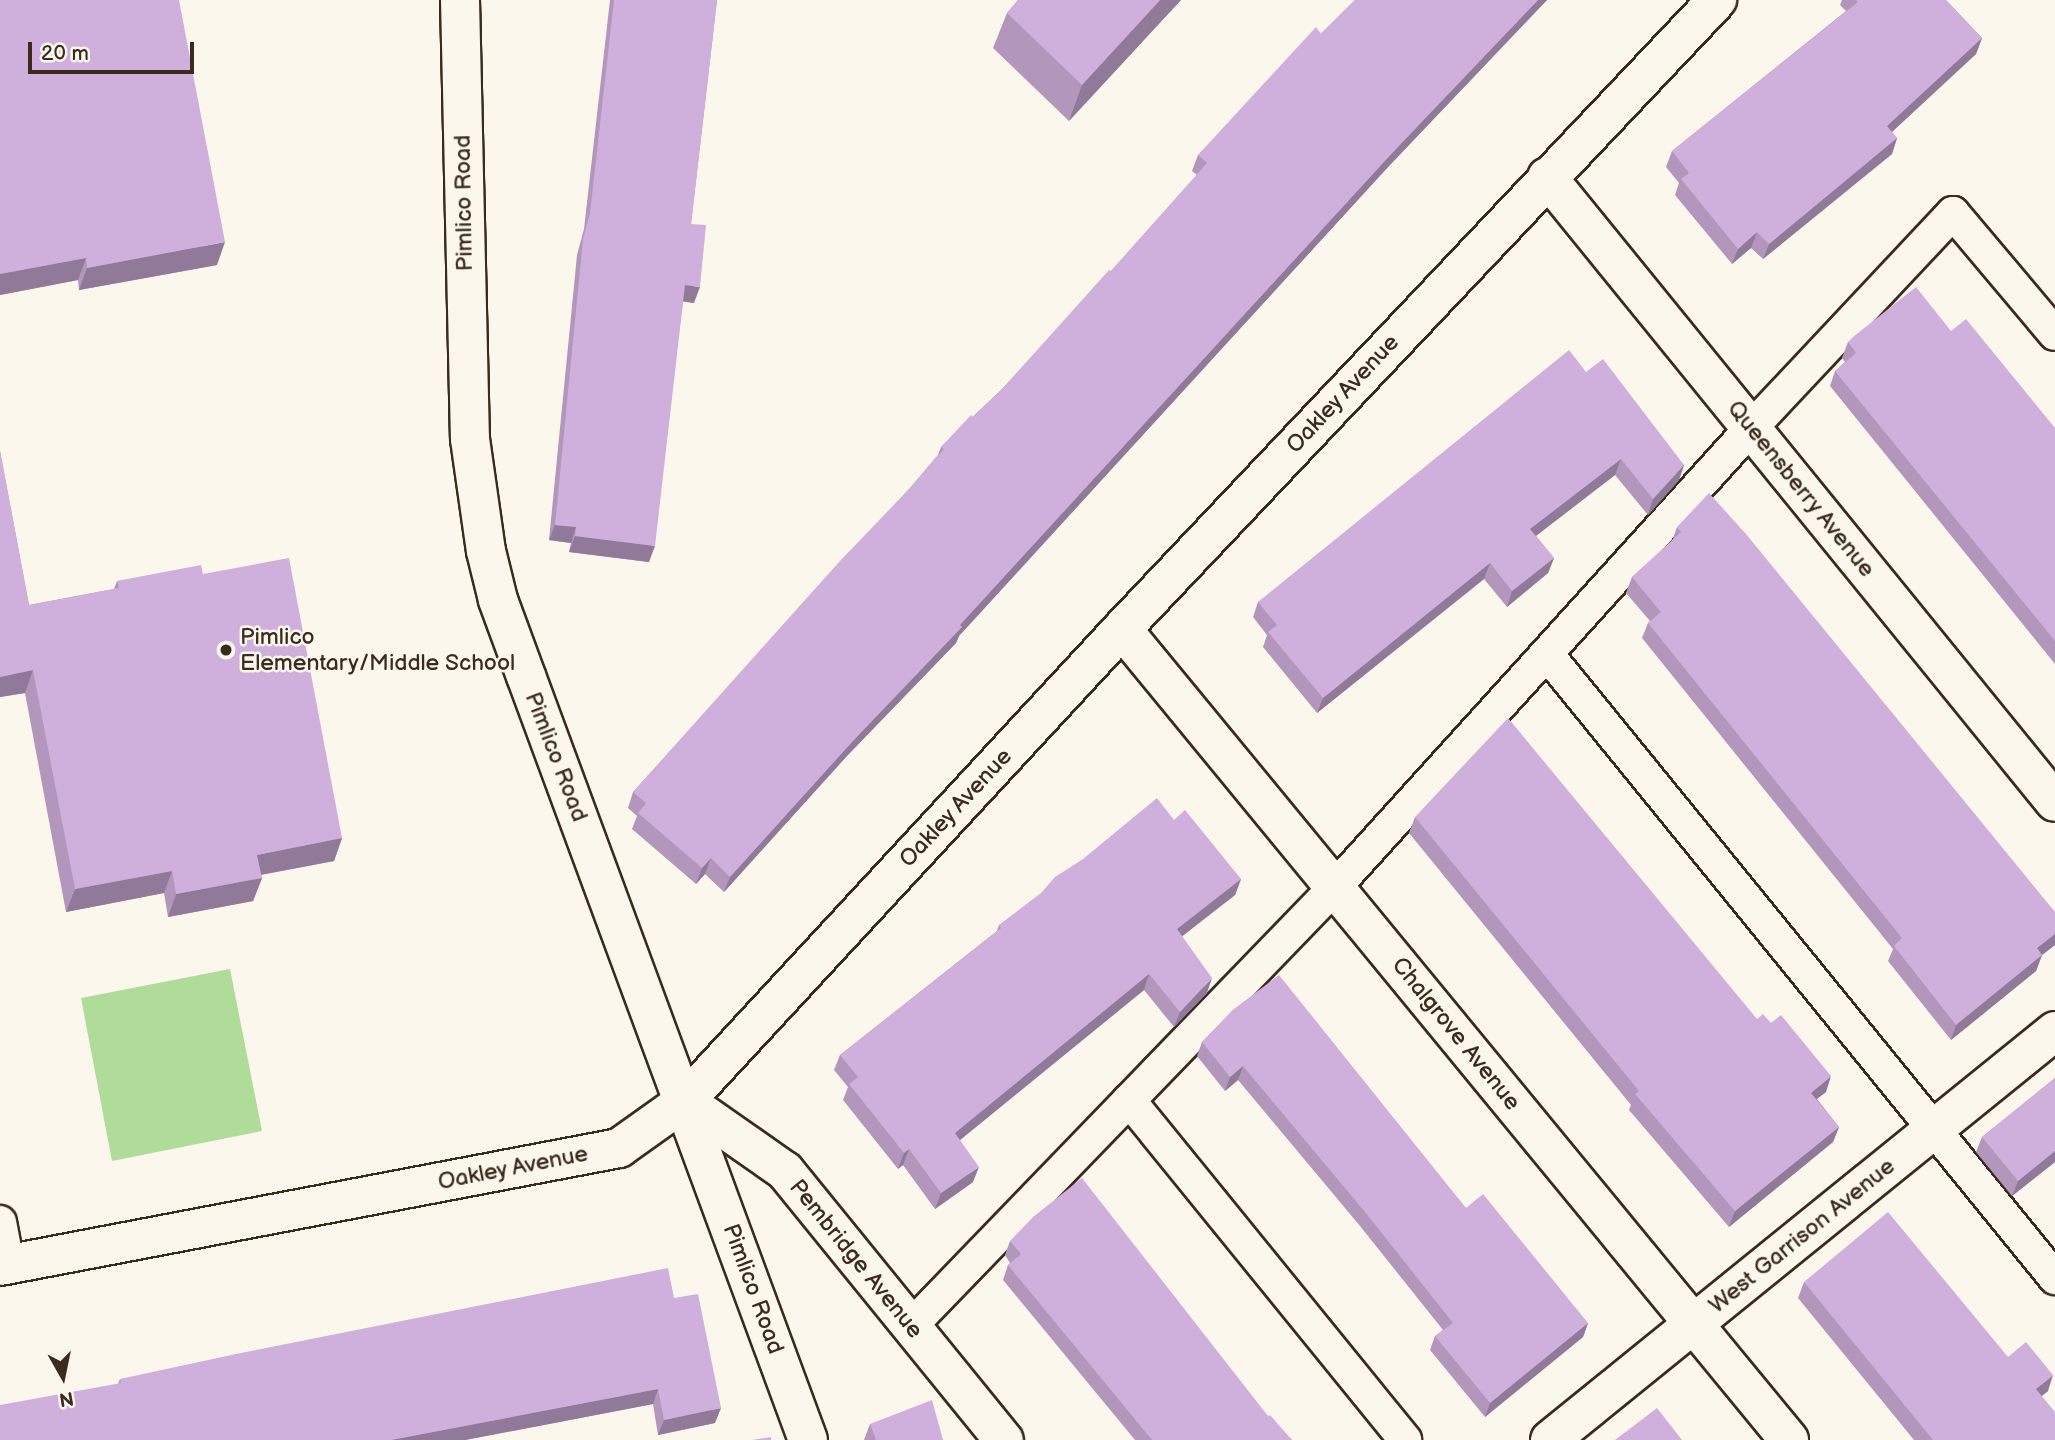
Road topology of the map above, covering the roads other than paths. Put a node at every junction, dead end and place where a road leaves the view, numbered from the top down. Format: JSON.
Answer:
{"nodes":[{"id":1,"x":460,"y":0,"type":"edge"},
{"id":2,"x":1717,"y":0,"type":"edge"},
{"id":3,"x":1547,"y":177,"type":"junction"},
{"id":4,"x":2055,"y":334,"type":"edge"},
{"id":5,"x":1751,"y":428,"type":"junction"},
{"id":6,"x":1122,"y":629,"type":"junction"},
{"id":7,"x":1547,"y":654,"type":"junction"},
{"id":8,"x":2055,"y":802,"type":"edge"},
{"id":9,"x":1335,"y":887,"type":"junction"},
{"id":10,"x":2055,"y":1031,"type":"edge"},
{"id":11,"x":1129,"y":1100,"type":"junction"},
{"id":12,"x":685,"y":1101,"type":"junction"},
{"id":13,"x":1934,"y":1129,"type":"junction"},
{"id":14,"x":0,"y":1222,"type":"edge"},
{"id":15,"x":4,"y":1265,"type":"edge"},
{"id":16,"x":2055,"y":1278,"type":"edge"},
{"id":17,"x":1694,"y":1323,"type":"junction"},
{"id":18,"x":910,"y":1327,"type":"junction"},
{"id":19,"x":808,"y":1440,"type":"edge"},
{"id":20,"x":1004,"y":1440,"type":"edge"},
{"id":21,"x":1405,"y":1440,"type":"edge"},
{"id":22,"x":1549,"y":1440,"type":"edge"},
{"id":23,"x":1789,"y":1440,"type":"edge"}],
"edges":[{"from":1,"to":12,"type":"street","name":"Pimlico Road"},
{"from":2,"to":3,"type":"street","name":"Oakley Avenue"},
{"from":3,"to":5,"type":"street","name":"Queensberry Avenue"},
{"from":3,"to":6,"type":"street","name":"Oakley Avenue"},
{"from":4,"to":5,"type":"lane"},
{"from":5,"to":7,"type":"lane"},
{"from":5,"to":8,"type":"street","name":"Queensberry Avenue"},
{"from":6,"to":9,"type":"street","name":"Chalgrove Avenue"},
{"from":6,"to":12,"type":"street","name":"Oakley Avenue"},
{"from":7,"to":9,"type":"lane"},
{"from":7,"to":13,"type":"lane"},
{"from":9,"to":11,"type":"lane"},
{"from":9,"to":17,"type":"street","name":"Chalgrove Avenue"},
{"from":10,"to":13,"type":"street","name":"West Garrison Avenue"},
{"from":11,"to":18,"type":"lane"},
{"from":11,"to":21,"type":"lane"},
{"from":12,"to":15,"type":"street","name":"Oakley Avenue"},
{"from":12,"to":18,"type":"street","name":"Pembridge Avenue"},
{"from":12,"to":19,"type":"street","name":"Pimlico Road"},
{"from":13,"to":16,"type":"lane"},
{"from":13,"to":17,"type":"street","name":"West Garrison Avenue"},
{"from":14,"to":15,"type":"lane"},
{"from":17,"to":22,"type":"street","name":"West Garrison Avenue"},
{"from":17,"to":23,"type":"street","name":"Chalgrove Avenue"},
{"from":18,"to":20,"type":"street","name":"Pembridge Avenue"}]}
